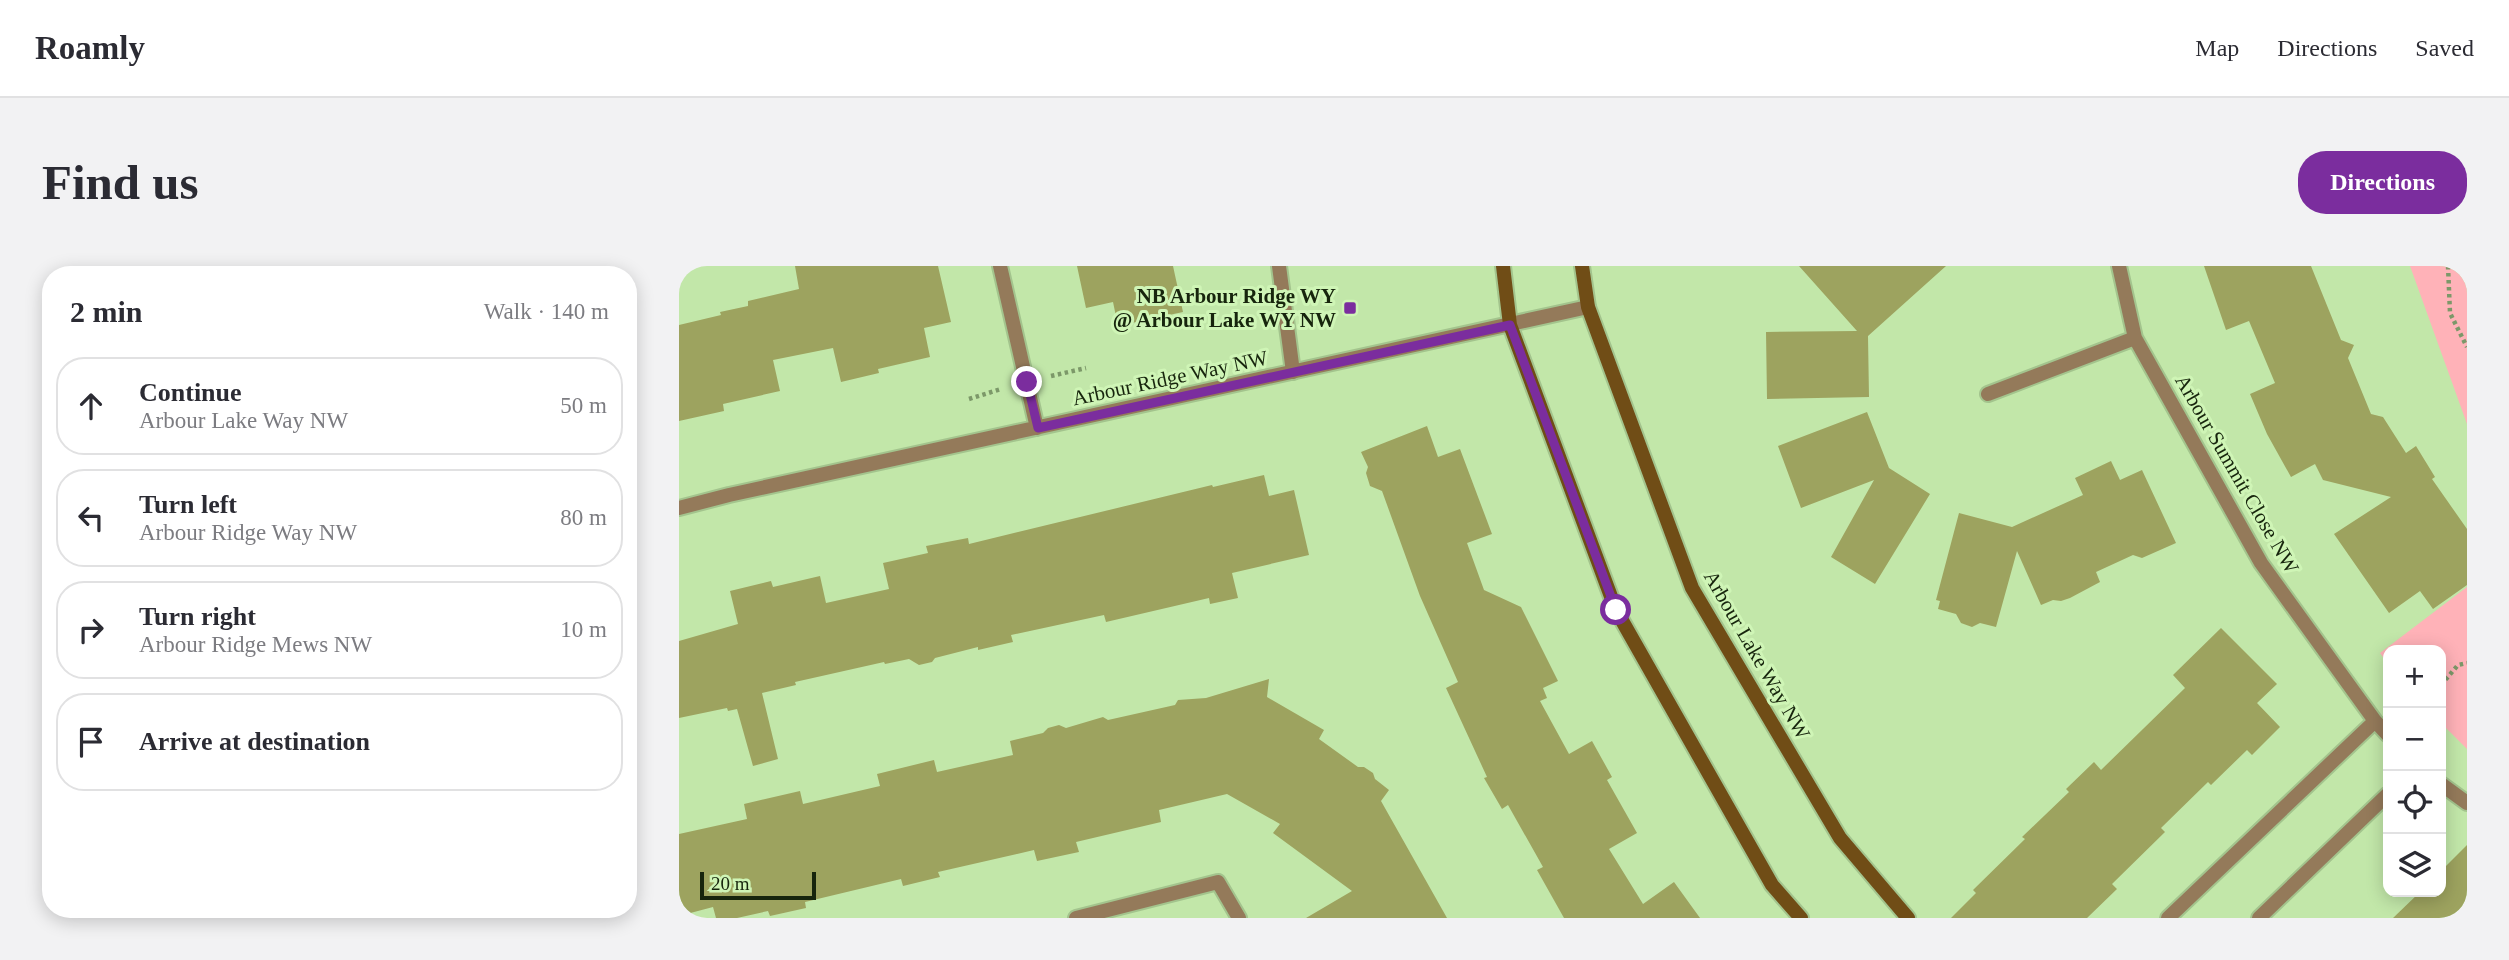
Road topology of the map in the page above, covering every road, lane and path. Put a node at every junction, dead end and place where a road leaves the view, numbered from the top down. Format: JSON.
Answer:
{"nodes":[{"id":1,"x":1000,"y":266,"type":"edge"},
{"id":2,"x":1279,"y":266,"type":"edge"},
{"id":3,"x":1503,"y":266,"type":"edge"},
{"id":4,"x":1582,"y":266,"type":"edge"},
{"id":5,"x":2119,"y":266,"type":"edge"},
{"id":6,"x":2448,"y":266,"type":"edge"},
{"id":7,"x":1588,"y":307,"type":"junction"},
{"id":8,"x":1510,"y":325,"type":"junction"},
{"id":9,"x":2135,"y":338,"type":"junction"},
{"id":10,"x":2467,"y":347,"type":"edge"},
{"id":11,"x":1293,"y":372,"type":"junction"},
{"id":12,"x":1988,"y":394,"type":"dead end"},
{"id":13,"x":1038,"y":428,"type":"junction"},
{"id":14,"x":679,"y":508,"type":"edge"},
{"id":15,"x":2467,"y":663,"type":"edge"},
{"id":16,"x":2446,"y":679,"type":"edge"},
{"id":17,"x":2375,"y":721,"type":"junction"},
{"id":18,"x":2383,"y":730,"type":"edge"},
{"id":19,"x":2446,"y":788,"type":"edge"},
{"id":20,"x":2383,"y":799,"type":"edge"},
{"id":21,"x":2467,"y":803,"type":"edge"},
{"id":22,"x":1076,"y":918,"type":"edge"},
{"id":23,"x":1239,"y":918,"type":"edge"},
{"id":24,"x":1801,"y":918,"type":"edge"},
{"id":25,"x":1908,"y":918,"type":"edge"},
{"id":26,"x":2168,"y":918,"type":"edge"},
{"id":27,"x":2259,"y":918,"type":"edge"}],
"edges":[{"from":1,"to":13,"type":"street"},
{"from":2,"to":11,"type":"street"},
{"from":3,"to":8,"type":"street"},
{"from":4,"to":7,"type":"street","name":"Arbour Lake Way NW"},
{"from":5,"to":9,"type":"street","name":"Arbour Summit Close NW"},
{"from":6,"to":10,"type":"path"},
{"from":7,"to":8,"type":"street","name":"Arbour Ridge Way NW"},
{"from":7,"to":25,"type":"street","name":"Arbour Lake Way NW"},
{"from":8,"to":11,"type":"street","name":"Arbour Ridge Way NW"},
{"from":8,"to":24,"type":"street"},
{"from":9,"to":12,"type":"street"},
{"from":9,"to":17,"type":"street","name":"Arbour Summit Close NW"},
{"from":11,"to":13,"type":"street","name":"Arbour Ridge Way NW"},
{"from":13,"to":14,"type":"street","name":"Arbour Ridge Way NW"},
{"from":15,"to":16,"type":"path"},
{"from":17,"to":18,"type":"street","name":"Arbour Summit Close NW"},
{"from":17,"to":26,"type":"street"},
{"from":19,"to":21,"type":"street"},
{"from":20,"to":27,"type":"street"},
{"from":22,"to":23,"type":"street"}]}
